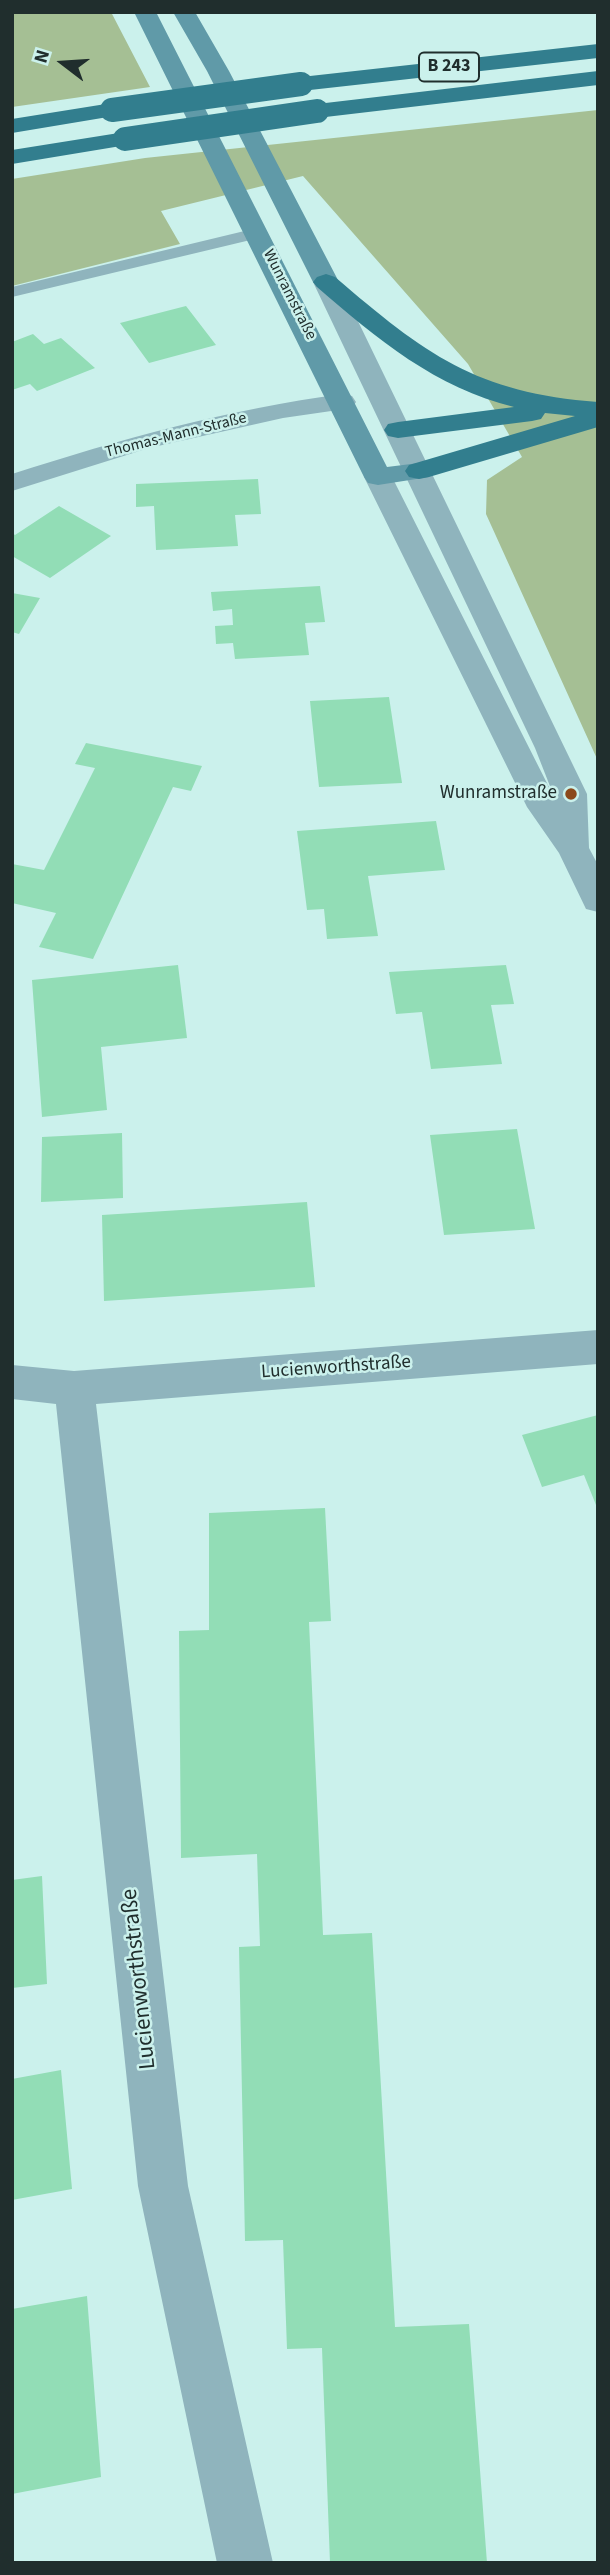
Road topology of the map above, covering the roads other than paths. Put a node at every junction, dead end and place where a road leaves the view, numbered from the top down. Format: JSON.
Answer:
{"nodes":[{"id":1,"x":145,"y":12,"type":"edge"},
{"id":2,"x":184,"y":12,"type":"edge"},
{"id":3,"x":598,"y":51,"type":"edge"},
{"id":4,"x":598,"y":78,"type":"edge"},
{"id":5,"x":445,"y":95,"type":"junction"},
{"id":6,"x":598,"y":98,"type":"edge"},
{"id":7,"x":12,"y":127,"type":"edge"},
{"id":8,"x":12,"y":157,"type":"edge"},
{"id":9,"x":257,"y":233,"type":"junction"},
{"id":10,"x":326,"y":282,"type":"junction"},
{"id":11,"x":12,"y":292,"type":"edge"},
{"id":12,"x":344,"y":402,"type":"junction"},
{"id":13,"x":566,"y":409,"type":"junction"},
{"id":14,"x":598,"y":410,"type":"edge"},
{"id":15,"x":598,"y":418,"type":"edge"},
{"id":16,"x":398,"y":430,"type":"junction"},
{"id":17,"x":360,"y":438,"type":"junction"},
{"id":18,"x":419,"y":471,"type":"junction"},
{"id":19,"x":378,"y":477,"type":"junction"},
{"id":20,"x":12,"y":483,"type":"edge"},
{"id":21,"x":573,"y":848,"type":"junction"},
{"id":22,"x":598,"y":900,"type":"edge"},
{"id":23,"x":598,"y":1347,"type":"edge"},
{"id":24,"x":12,"y":1382,"type":"edge"},
{"id":25,"x":74,"y":1388,"type":"junction"},
{"id":26,"x":245,"y":2563,"type":"edge"}],
"edges":[{"from":1,"to":9,"type":"main road","name":"Wunramstraße"},
{"from":2,"to":10,"type":"main road","name":"Wunramstraße"},
{"from":3,"to":7,"type":"highway","number":"B 243","bridge":true},
{"from":4,"to":5,"type":"highway","number":"B 243"},
{"from":5,"to":6,"type":"highway"},
{"from":5,"to":8,"type":"highway","number":"B 243","bridge":true},
{"from":9,"to":11,"type":"lane"},
{"from":9,"to":12,"type":"main road","name":"Wunramstraße"},
{"from":10,"to":13,"type":"highway"},
{"from":10,"to":16,"type":"street","name":"Wunramstraße"},
{"from":12,"to":17,"type":"main road","name":"Wunramstraße"},
{"from":12,"to":20,"type":"street","name":"Thomas-Mann-Straße"},
{"from":13,"to":14,"type":"highway"},
{"from":13,"to":16,"type":"highway"},
{"from":15,"to":18,"type":"highway"},
{"from":16,"to":17,"type":"street"},
{"from":16,"to":18,"type":"street","name":"Wunramstraße"},
{"from":17,"to":19,"type":"main road","name":"Wunramstraße"},
{"from":18,"to":19,"type":"main road"},
{"from":18,"to":21,"type":"street","name":"Wunramstraße"},
{"from":19,"to":21,"type":"street","name":"Wunramstraße"},
{"from":21,"to":22,"type":"street","name":"Wunramstraße"},
{"from":23,"to":25,"type":"street","name":"Lucienworthstraße"},
{"from":24,"to":25,"type":"street","name":"Lucienworthstraße"},
{"from":25,"to":26,"type":"street","name":"Lucienworthstraße"}]}
